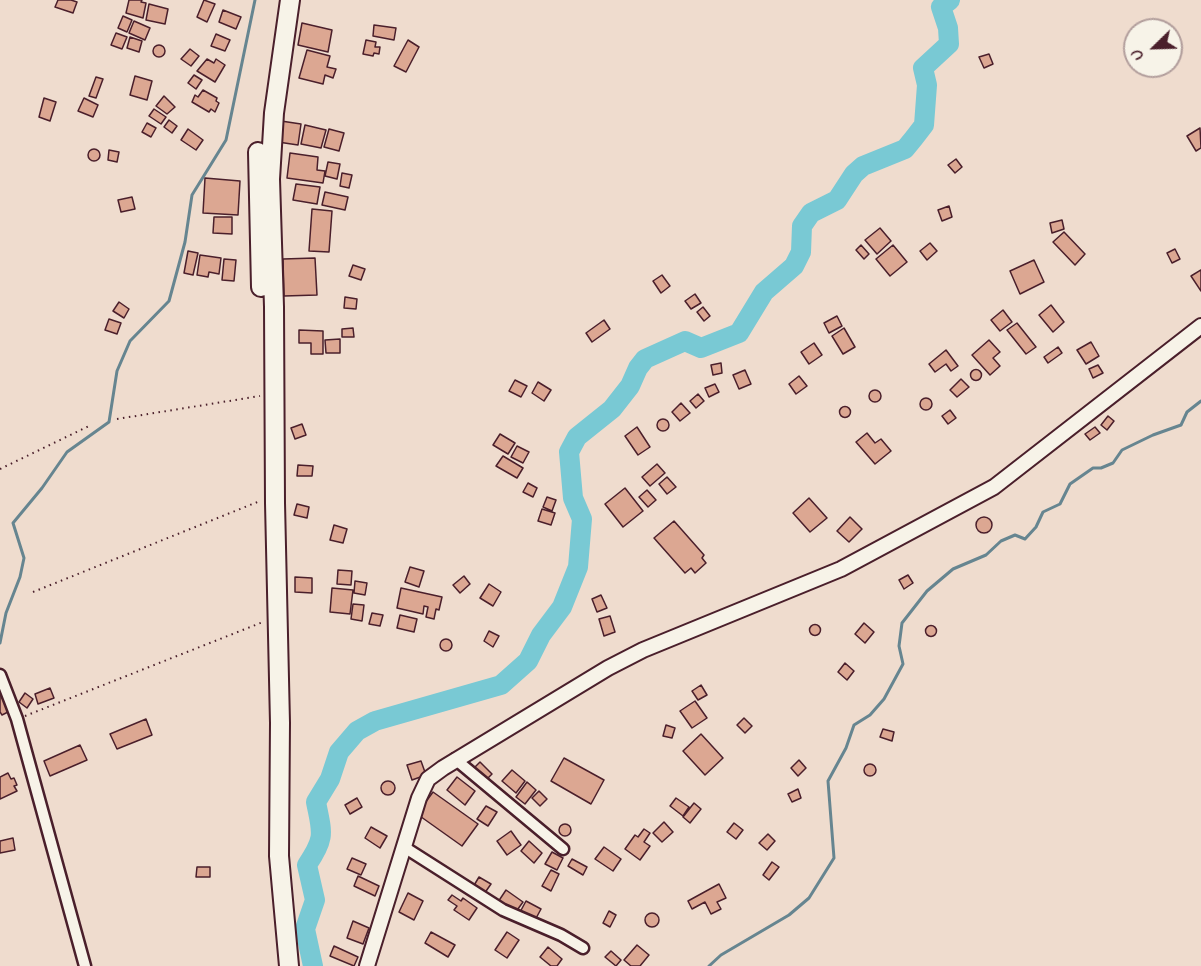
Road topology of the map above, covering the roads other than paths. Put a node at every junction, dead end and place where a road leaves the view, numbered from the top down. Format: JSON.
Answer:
{"nodes":[{"id":1,"x":277,"y":0,"type":"edge"},
{"id":2,"x":290,"y":0,"type":"edge"},
{"id":3,"x":266,"y":253,"type":"junction"},
{"id":4,"x":1201,"y":326,"type":"edge"},
{"id":5,"x":0,"y":675,"type":"edge"},
{"id":6,"x":455,"y":759,"type":"junction"},
{"id":7,"x":404,"y":847,"type":"junction"},
{"id":8,"x":563,"y":849,"type":"dead end"},
{"id":9,"x":583,"y":948,"type":"dead end"},
{"id":10,"x":85,"y":966,"type":"edge"},
{"id":11,"x":276,"y":966,"type":"edge"},
{"id":12,"x":289,"y":966,"type":"edge"},
{"id":13,"x":367,"y":966,"type":"edge"}],
"edges":[{"from":1,"to":3,"type":"highway"},
{"from":2,"to":3,"type":"highway"},
{"from":3,"to":11,"type":"highway"},
{"from":3,"to":12,"type":"highway"},
{"from":4,"to":6,"type":"street"},
{"from":5,"to":10,"type":"street"},
{"from":6,"to":7,"type":"street"},
{"from":6,"to":8,"type":"street"},
{"from":7,"to":9,"type":"street"},
{"from":7,"to":13,"type":"street"}]}
